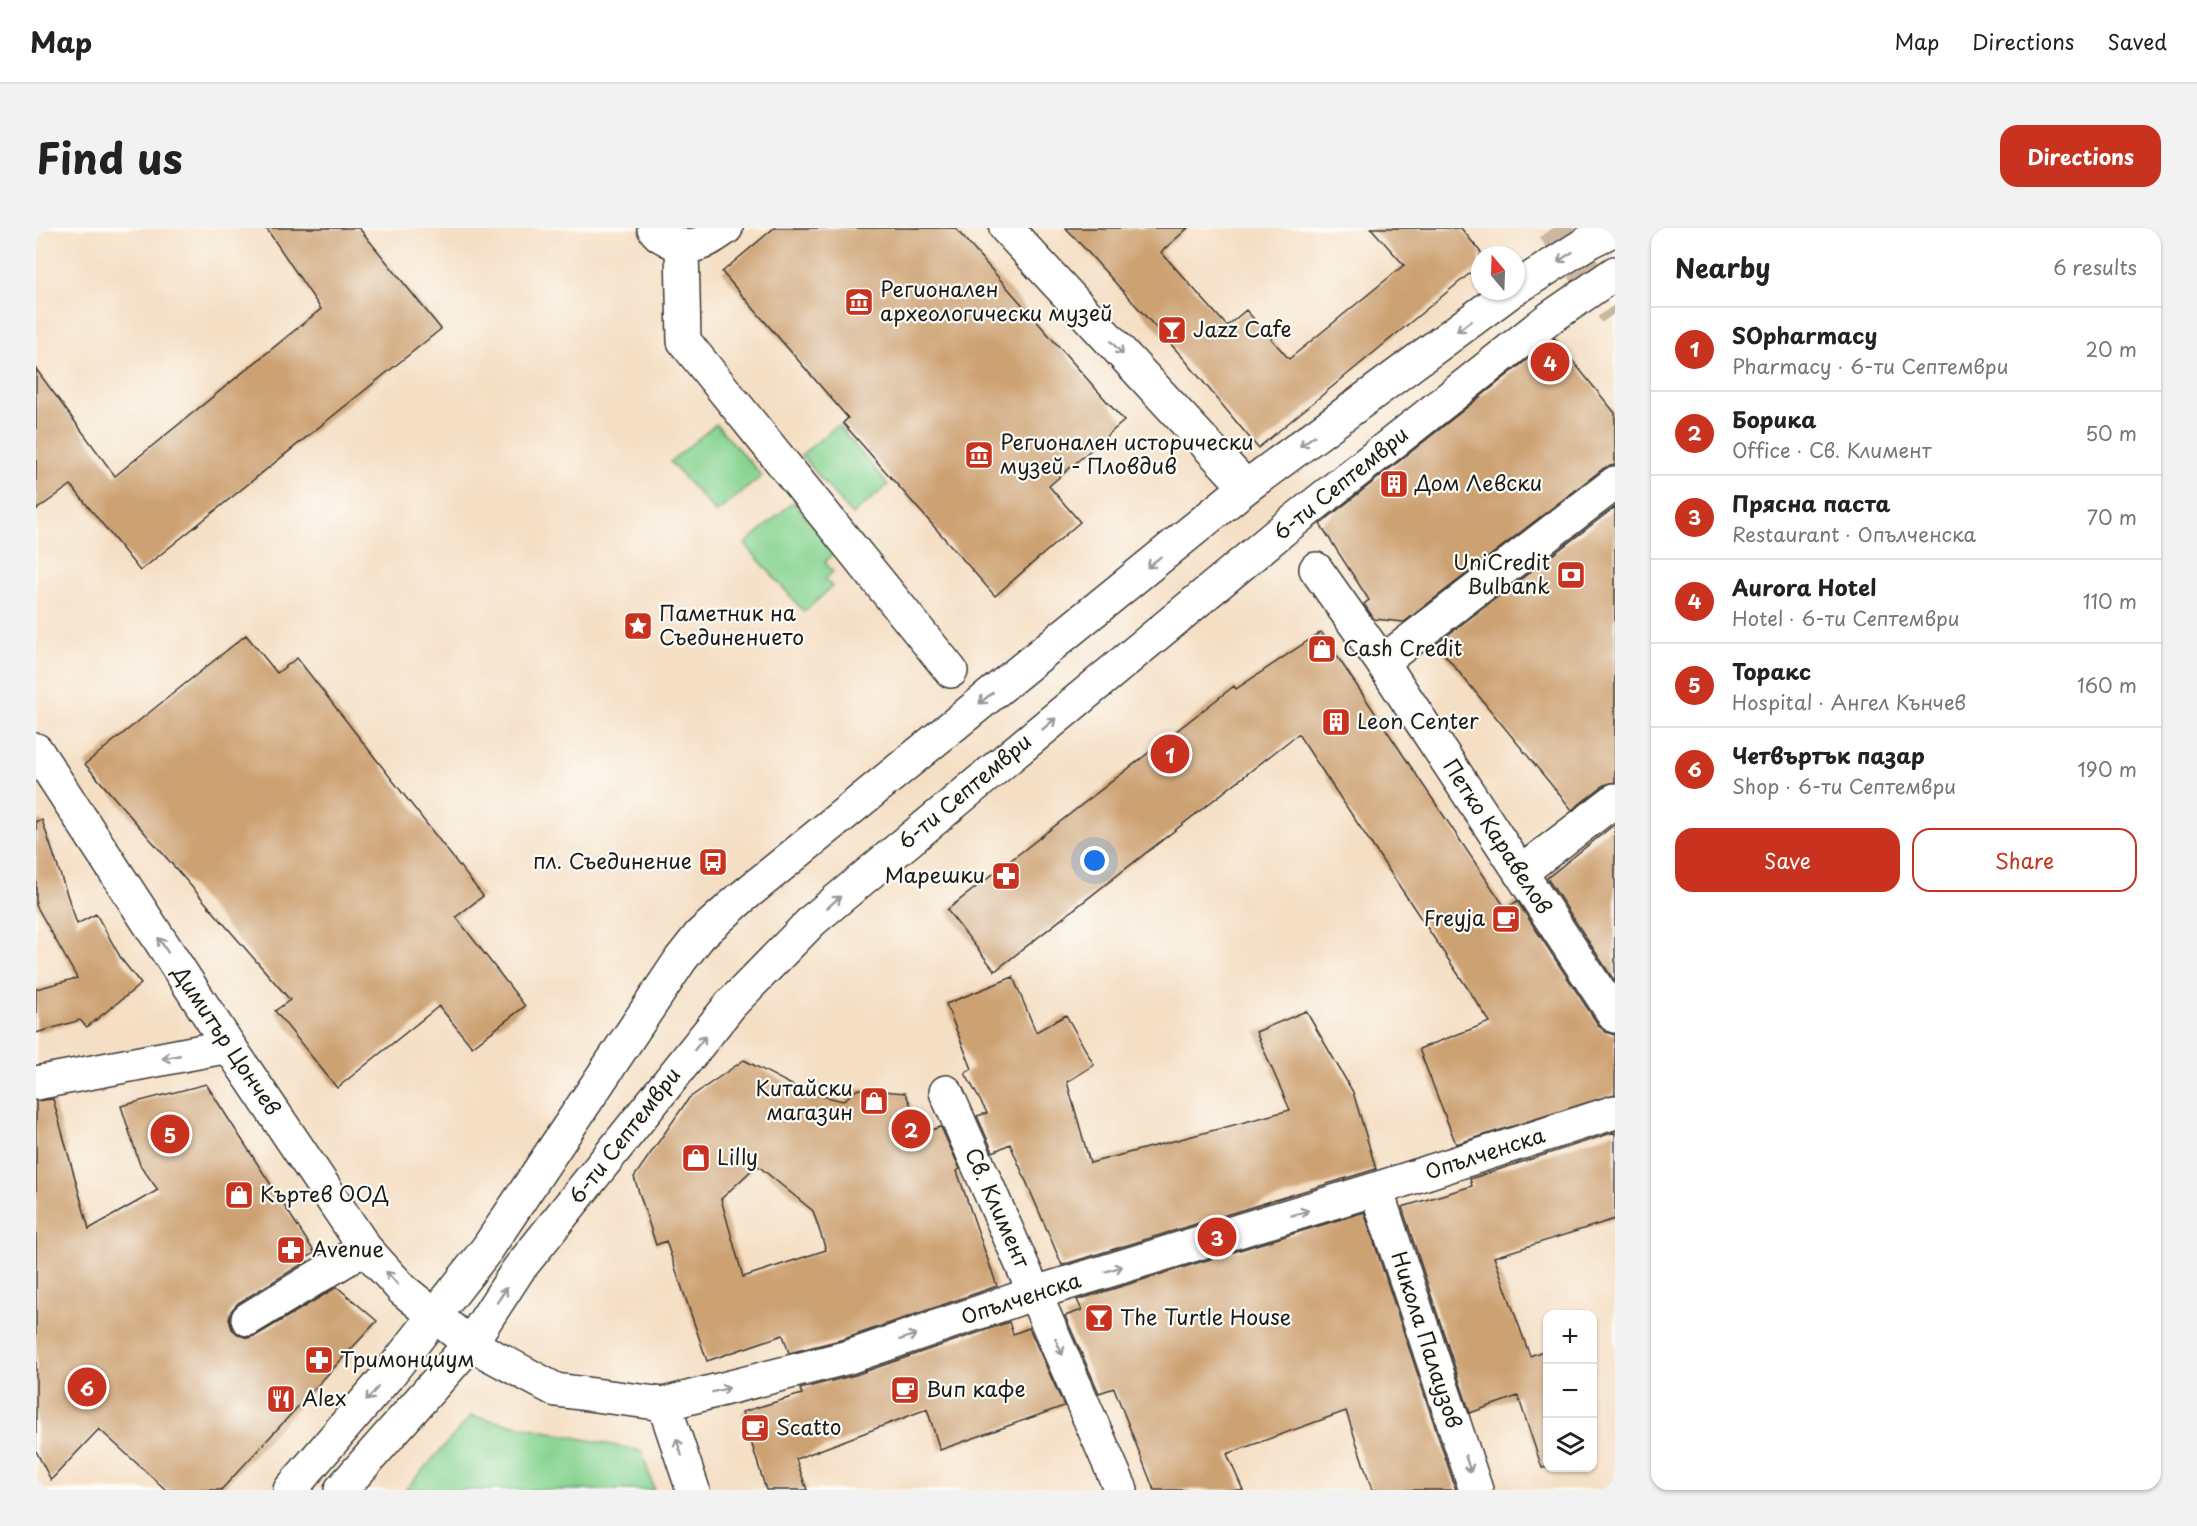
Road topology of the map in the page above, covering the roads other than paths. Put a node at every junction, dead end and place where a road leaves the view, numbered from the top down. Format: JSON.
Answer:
{"nodes":[{"id":1,"x":654,"y":228,"type":"edge"},
{"id":2,"x":726,"y":228,"type":"edge"},
{"id":3,"x":1006,"y":228,"type":"edge"},
{"id":4,"x":1615,"y":229,"type":"edge"},
{"id":5,"x":682,"y":247,"type":"junction"},
{"id":6,"x":1615,"y":273,"type":"edge"},
{"id":7,"x":1525,"y":282,"type":"edge"},
{"id":8,"x":1499,"y":300,"type":"edge"},
{"id":9,"x":1615,"y":483,"type":"edge"},
{"id":10,"x":1246,"y":487,"type":"junction"},
{"id":11,"x":1316,"y":569,"type":"dead end"},
{"id":12,"x":1382,"y":662,"type":"junction"},
{"id":13,"x":951,"y":671,"type":"dead end"},
{"id":14,"x":36,"y":750,"type":"edge"},
{"id":15,"x":1615,"y":800,"type":"edge"},
{"id":16,"x":1520,"y":873,"type":"junction"},
{"id":17,"x":1615,"y":1016,"type":"edge"},
{"id":18,"x":229,"y":1046,"type":"junction"},
{"id":19,"x":36,"y":1083,"type":"edge"},
{"id":20,"x":946,"y":1092,"type":"dead end"},
{"id":21,"x":1615,"y":1112,"type":"edge"},
{"id":22,"x":1376,"y":1190,"type":"junction"},
{"id":23,"x":365,"y":1248,"type":"junction"},
{"id":24,"x":1035,"y":1293,"type":"junction"},
{"id":25,"x":436,"y":1316,"type":"junction"},
{"id":26,"x":248,"y":1319,"type":"dead end"},
{"id":27,"x":470,"y":1344,"type":"junction"},
{"id":28,"x":664,"y":1404,"type":"junction"},
{"id":29,"x":290,"y":1490,"type":"edge"},
{"id":30,"x":341,"y":1490,"type":"edge"},
{"id":31,"x":693,"y":1490,"type":"edge"},
{"id":32,"x":1121,"y":1490,"type":"edge"},
{"id":33,"x":1476,"y":1490,"type":"edge"}],
"edges":[{"from":1,"to":5,"type":"street"},
{"from":2,"to":5,"type":"street"},
{"from":3,"to":10,"type":"street","one_way":true},
{"from":4,"to":7,"type":"street","one_way":true},
{"from":5,"to":13,"type":"street"},
{"from":27,"to":6,"type":"street","name":"6-ти Септември","one_way":true},
{"from":8,"to":10,"type":"street","one_way":true},
{"from":9,"to":12,"type":"street"},
{"from":10,"to":25,"type":"street","one_way":true},
{"from":11,"to":12,"type":"street","name":"Петко Каравелов"},
{"from":12,"to":16,"type":"street","name":"Петко Каравелов"},
{"from":18,"to":14,"type":"street","name":"Димитър Цончев","one_way":true},
{"from":15,"to":16,"type":"street"},
{"from":16,"to":17,"type":"street","name":"Петко Каравелов"},
{"from":18,"to":19,"type":"street","one_way":true},
{"from":18,"to":23,"type":"street","name":"Димитър Цончев"},
{"from":20,"to":24,"type":"street","name":"Св. Климент"},
{"from":21,"to":22,"type":"street","name":"Опълченска"},
{"from":24,"to":22,"type":"street","name":"Опълченска","one_way":true},
{"from":22,"to":33,"type":"street","name":"Никола Палаузов","one_way":true},
{"from":25,"to":23,"type":"street","name":"Димитър Цончев","one_way":true},
{"from":23,"to":26,"type":"street"},
{"from":28,"to":24,"type":"street","name":"Опълченска","one_way":true},
{"from":24,"to":32,"type":"street","name":"Св. Климент","one_way":true},
{"from":25,"to":27,"type":"street","name":"Опълченска"},
{"from":25,"to":29,"type":"street","one_way":true},
{"from":27,"to":28,"type":"street","name":"Опълченска"},
{"from":27,"to":30,"type":"street","name":"6-ти Септември"},
{"from":31,"to":28,"type":"street","one_way":true}]}
